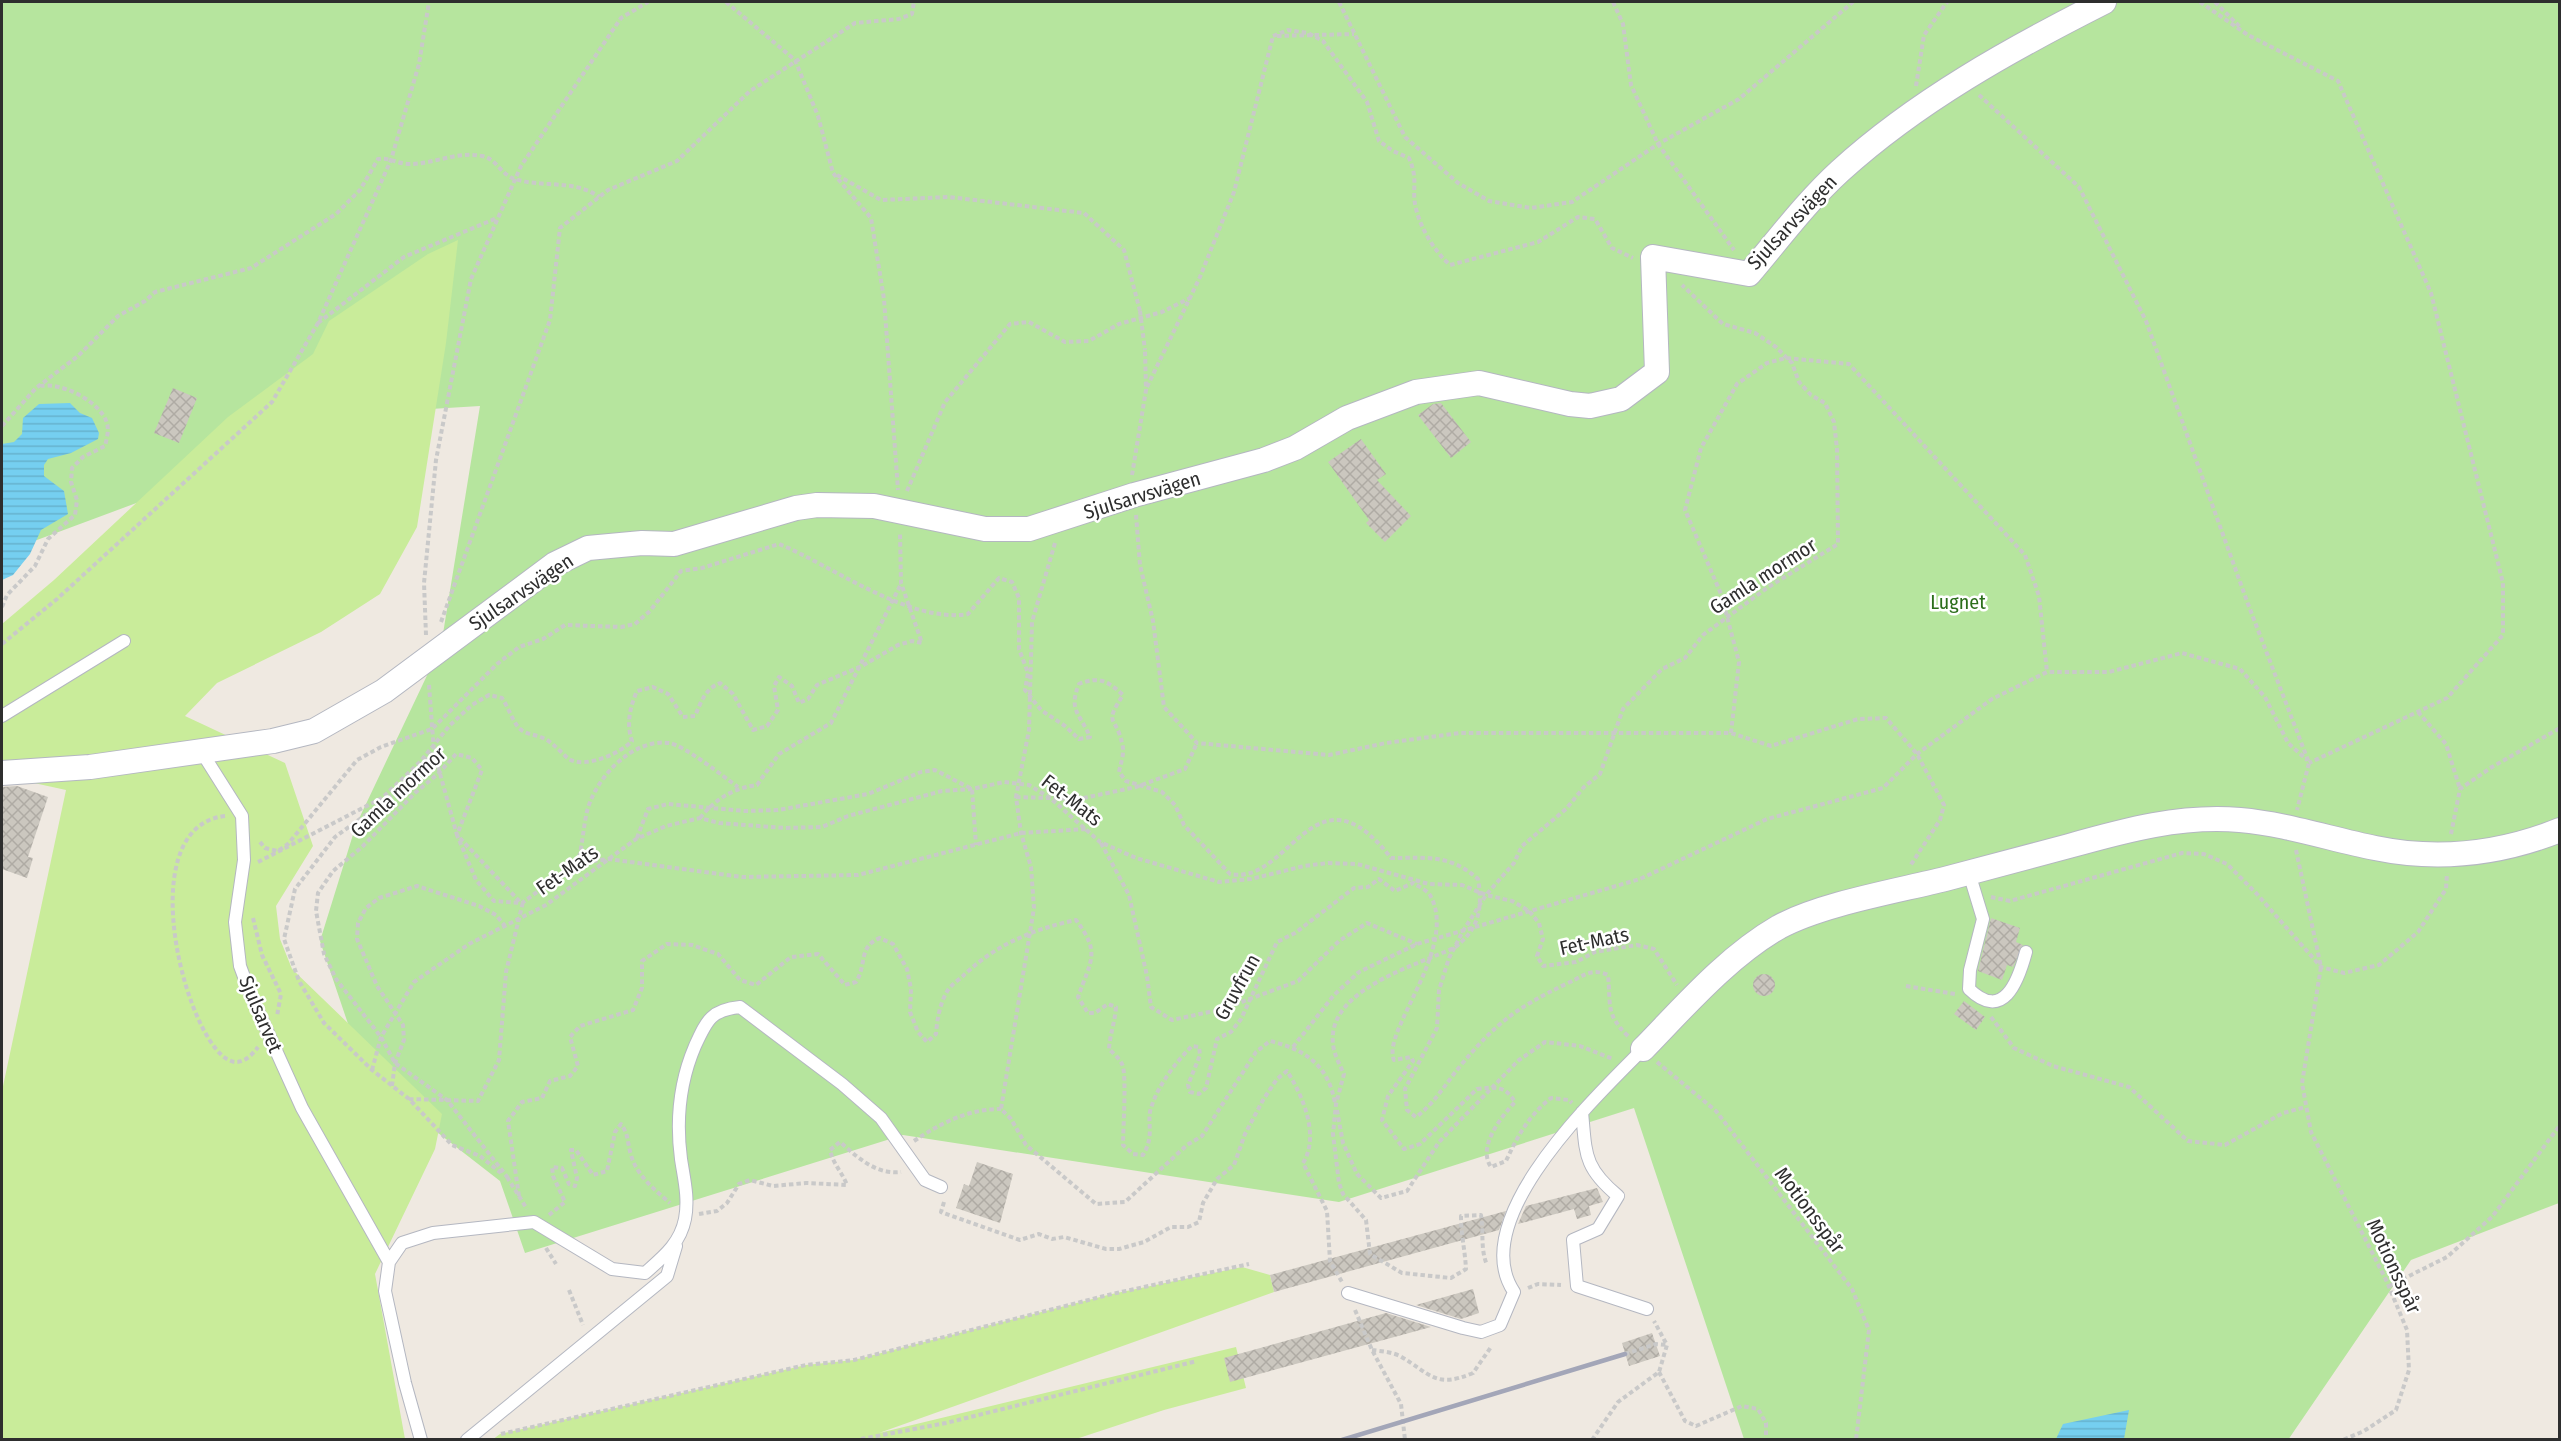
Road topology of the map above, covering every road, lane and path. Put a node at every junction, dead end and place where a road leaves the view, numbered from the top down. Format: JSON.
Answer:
{"nodes":[{"id":1,"x":429,"y":2,"type":"edge"},
{"id":2,"x":648,"y":2,"type":"edge"},
{"id":3,"x":726,"y":2,"type":"edge"},
{"id":4,"x":914,"y":2,"type":"edge"},
{"id":5,"x":1339,"y":2,"type":"edge"},
{"id":6,"x":1613,"y":2,"type":"edge"},
{"id":7,"x":1853,"y":2,"type":"edge"},
{"id":8,"x":1947,"y":2,"type":"edge"},
{"id":9,"x":2104,"y":2,"type":"edge"},
{"id":10,"x":2200,"y":2,"type":"edge"},
{"id":11,"x":2215,"y":2,"type":"edge"},
{"id":12,"x":1354,"y":34,"type":"junction"},
{"id":13,"x":2248,"y":35,"type":"junction"},
{"id":14,"x":1273,"y":36,"type":"junction"},
{"id":15,"x":795,"y":60,"type":"junction"},
{"id":16,"x":1963,"y":80,"type":"junction"},
{"id":17,"x":1912,"y":112,"type":"junction"},
{"id":18,"x":1658,"y":144,"type":"junction"},
{"id":19,"x":391,"y":160,"type":"junction"},
{"id":20,"x":833,"y":173,"type":"junction"},
{"id":21,"x":515,"y":179,"type":"junction"},
{"id":22,"x":599,"y":197,"type":"junction"},
{"id":23,"x":498,"y":218,"type":"junction"},
{"id":24,"x":1653,"y":257,"type":"junction"},
{"id":25,"x":1749,"y":274,"type":"junction"},
{"id":26,"x":1190,"y":298,"type":"junction"},
{"id":27,"x":318,"y":323,"type":"junction"},
{"id":28,"x":1786,"y":358,"type":"junction"},
{"id":29,"x":40,"y":387,"type":"junction"},
{"id":30,"x":1146,"y":390,"type":"junction"},
{"id":31,"x":2,"y":426,"type":"edge"},
{"id":32,"x":1132,"y":467,"type":"dead end"},
{"id":33,"x":1134,"y":495,"type":"junction"},
{"id":34,"x":899,"y":511,"type":"junction"},
{"id":35,"x":1062,"y":519,"type":"junction"},
{"id":36,"x":901,"y":583,"type":"junction"},
{"id":37,"x":893,"y":600,"type":"junction"},
{"id":38,"x":909,"y":605,"type":"junction"},
{"id":39,"x":2,"y":607,"type":"edge"},
{"id":40,"x":1726,"y":618,"type":"junction"},
{"id":41,"x":440,"y":625,"type":"dead end"},
{"id":42,"x":124,"y":640,"type":"dead end"},
{"id":43,"x":2,"y":644,"type":"edge"},
{"id":44,"x":428,"y":659,"type":"junction"},
{"id":45,"x":862,"y":666,"type":"junction"},
{"id":46,"x":2047,"y":672,"type":"junction"},
{"id":47,"x":1030,"y":699,"type":"junction"},
{"id":48,"x":2418,"y":712,"type":"junction"},
{"id":49,"x":2,"y":716,"type":"edge"},
{"id":50,"x":2559,"y":728,"type":"edge"},
{"id":51,"x":432,"y":729,"type":"junction"},
{"id":52,"x":1612,"y":732,"type":"junction"},
{"id":53,"x":1731,"y":733,"type":"junction"},
{"id":54,"x":1197,"y":743,"type":"junction"},
{"id":55,"x":433,"y":746,"type":"junction"},
{"id":56,"x":201,"y":751,"type":"junction"},
{"id":57,"x":434,"y":752,"type":"junction"},
{"id":58,"x":1917,"y":754,"type":"junction"},
{"id":59,"x":2309,"y":763,"type":"junction"},
{"id":60,"x":2,"y":773,"type":"edge"},
{"id":61,"x":439,"y":773,"type":"junction"},
{"id":62,"x":1019,"y":782,"type":"junction"},
{"id":63,"x":1142,"y":785,"type":"junction"},
{"id":64,"x":738,"y":787,"type":"junction"},
{"id":65,"x":972,"y":789,"type":"junction"},
{"id":66,"x":2460,"y":789,"type":"junction"},
{"id":67,"x":1016,"y":797,"type":"junction"},
{"id":68,"x":1050,"y":798,"type":"junction"},
{"id":69,"x":709,"y":807,"type":"junction"},
{"id":70,"x":700,"y":818,"type":"junction"},
{"id":71,"x":242,"y":819,"type":"junction"},
{"id":72,"x":1087,"y":829,"type":"junction"},
{"id":73,"x":2292,"y":829,"type":"junction"},
{"id":74,"x":2559,"y":830,"type":"edge"},
{"id":75,"x":1021,"y":833,"type":"junction"},
{"id":76,"x":457,"y":835,"type":"junction"},
{"id":77,"x":636,"y":839,"type":"junction"},
{"id":78,"x":2449,"y":841,"type":"dead end"},
{"id":79,"x":1100,"y":842,"type":"junction"},
{"id":80,"x":976,"y":845,"type":"junction"},
{"id":81,"x":608,"y":859,"type":"junction"},
{"id":82,"x":578,"y":862,"type":"junction"},
{"id":83,"x":252,"y":869,"type":"dead end"},
{"id":84,"x":2447,"y":873,"type":"dead end"},
{"id":85,"x":1972,"y":883,"type":"junction"},
{"id":86,"x":1893,"y":892,"type":"junction"},
{"id":87,"x":1480,"y":893,"type":"junction"},
{"id":88,"x":1486,"y":896,"type":"junction"},
{"id":89,"x":1482,"y":902,"type":"junction"},
{"id":90,"x":522,"y":903,"type":"junction"},
{"id":91,"x":253,"y":912,"type":"dead end"},
{"id":92,"x":1529,"y":912,"type":"junction"},
{"id":93,"x":517,"y":920,"type":"junction"},
{"id":94,"x":505,"y":926,"type":"junction"},
{"id":95,"x":1476,"y":927,"type":"junction"},
{"id":96,"x":1463,"y":931,"type":"junction"},
{"id":97,"x":1030,"y":932,"type":"junction"},
{"id":98,"x":1435,"y":939,"type":"junction"},
{"id":99,"x":1417,"y":944,"type":"junction"},
{"id":100,"x":1454,"y":948,"type":"junction"},
{"id":101,"x":2026,"y":952,"type":"dead end"},
{"id":102,"x":1428,"y":960,"type":"junction"},
{"id":103,"x":2321,"y":967,"type":"junction"},
{"id":104,"x":1906,"y":986,"type":"dead end"},
{"id":105,"x":1963,"y":996,"type":"dead end"},
{"id":106,"x":1253,"y":998,"type":"junction"},
{"id":107,"x":1684,"y":1008,"type":"junction"},
{"id":108,"x":1984,"y":1009,"type":"dead end"},
{"id":109,"x":395,"y":1014,"type":"junction"},
{"id":110,"x":269,"y":1034,"type":"junction"},
{"id":111,"x":381,"y":1037,"type":"junction"},
{"id":112,"x":1293,"y":1047,"type":"junction"},
{"id":113,"x":1635,"y":1057,"type":"junction"},
{"id":114,"x":395,"y":1062,"type":"junction"},
{"id":115,"x":372,"y":1070,"type":"junction"},
{"id":116,"x":392,"y":1086,"type":"junction"},
{"id":117,"x":1492,"y":1088,"type":"junction"},
{"id":118,"x":409,"y":1099,"type":"junction"},
{"id":119,"x":447,"y":1100,"type":"junction"},
{"id":120,"x":1336,"y":1104,"type":"junction"},
{"id":121,"x":2306,"y":1107,"type":"junction"},
{"id":122,"x":1001,"y":1109,"type":"junction"},
{"id":123,"x":1582,"y":1112,"type":"junction"},
{"id":124,"x":2559,"y":1125,"type":"edge"},
{"id":125,"x":903,"y":1148,"type":"junction"},
{"id":126,"x":508,"y":1178,"type":"junction"},
{"id":127,"x":941,"y":1187,"type":"dead end"},
{"id":128,"x":519,"y":1197,"type":"junction"},
{"id":129,"x":534,"y":1222,"type":"junction"},
{"id":130,"x":677,"y":1242,"type":"junction"},
{"id":131,"x":546,"y":1248,"type":"dead end"},
{"id":132,"x":1330,"y":1261,"type":"dead end"},
{"id":133,"x":389,"y":1262,"type":"junction"},
{"id":134,"x":556,"y":1264,"type":"dead end"},
{"id":135,"x":1249,"y":1264,"type":"dead end"},
{"id":136,"x":1488,"y":1268,"type":"dead end"},
{"id":137,"x":1538,"y":1284,"type":"dead end"},
{"id":138,"x":1577,"y":1286,"type":"junction"},
{"id":139,"x":2389,"y":1286,"type":"junction"},
{"id":140,"x":569,"y":1290,"type":"dead end"},
{"id":141,"x":1348,"y":1293,"type":"junction"},
{"id":142,"x":1647,"y":1309,"type":"joint"},
{"id":143,"x":589,"y":1342,"type":"junction"},
{"id":144,"x":1496,"y":1344,"type":"dead end"},
{"id":145,"x":1667,"y":1345,"type":"junction"},
{"id":146,"x":1372,"y":1350,"type":"junction"},
{"id":147,"x":1625,"y":1354,"type":"dead end"},
{"id":148,"x":1197,"y":1361,"type":"dead end"},
{"id":149,"x":1659,"y":1372,"type":"junction"},
{"id":150,"x":500,"y":1434,"type":"dead end"},
{"id":151,"x":861,"y":1439,"type":"edge"},
{"id":152,"x":421,"y":1440,"type":"edge"},
{"id":153,"x":467,"y":1440,"type":"edge"},
{"id":154,"x":1405,"y":1440,"type":"edge"},
{"id":155,"x":1592,"y":1440,"type":"edge"},
{"id":156,"x":1766,"y":1440,"type":"edge"},
{"id":157,"x":1856,"y":1440,"type":"edge"},
{"id":158,"x":2343,"y":1440,"type":"edge"}],
"edges":[{"from":1,"to":19,"type":"path"},
{"from":2,"to":21,"type":"path"},
{"from":3,"to":15,"type":"path"},
{"from":4,"to":15,"type":"path"},
{"from":5,"to":12,"type":"path"},
{"from":6,"to":18,"type":"path"},
{"from":7,"to":18,"type":"path"},
{"from":8,"to":17,"type":"path"},
{"from":9,"to":16,"type":"street","name":"Sjulsarvsvägen"},
{"from":10,"to":13,"type":"path"},
{"from":11,"to":13,"type":"path"},
{"from":12,"to":14,"type":"path"},
{"from":12,"to":18,"type":"path"},
{"from":13,"to":48,"type":"path"},
{"from":14,"to":24,"type":"path"},
{"from":14,"to":26,"type":"path"},
{"from":15,"to":20,"type":"path"},
{"from":15,"to":22,"type":"path"},
{"from":16,"to":17,"type":"street","name":"Sjulsarvsvägen"},
{"from":16,"to":59,"type":"path"},
{"from":17,"to":25,"type":"street","name":"Sjulsarvsvägen"},
{"from":18,"to":25,"type":"path"},
{"from":19,"to":21,"type":"path"},
{"from":19,"to":27,"type":"path"},
{"from":19,"to":29,"type":"path"},
{"from":20,"to":30,"type":"path","bridge":true},
{"from":20,"to":34,"type":"path"},
{"from":21,"to":22,"type":"path"},
{"from":21,"to":23,"type":"path"},
{"from":22,"to":41,"type":"path"},
{"from":23,"to":27,"type":"path"},
{"from":23,"to":44,"type":"path"},
{"from":24,"to":25,"type":"street","name":"Sjulsarvsvägen"},
{"from":24,"to":28,"type":"path","name":"Gamla mormor"},
{"from":24,"to":33,"type":"street","name":"Sjulsarvsvägen"},
{"from":26,"to":30,"type":"path"},
{"from":26,"to":34,"type":"path"},
{"from":27,"to":43,"type":"path"},
{"from":28,"to":40,"type":"path"},
{"from":28,"to":40,"type":"path","name":"Gamla mormor"},
{"from":28,"to":46,"type":"path"},
{"from":29,"to":31,"type":"path"},
{"from":29,"to":39,"type":"path"},
{"from":30,"to":32,"type":"path"},
{"from":33,"to":35,"type":"street","name":"Sjulsarvsvägen"},
{"from":33,"to":54,"type":"path"},
{"from":34,"to":35,"type":"street","name":"Sjulsarvsvägen"},
{"from":34,"to":36,"type":"path"},
{"from":34,"to":44,"type":"street","name":"Sjulsarvsvägen"},
{"from":35,"to":47,"type":"path"},
{"from":36,"to":37,"type":"path"},
{"from":36,"to":38,"type":"path"},
{"from":37,"to":38,"type":"path"},
{"from":37,"to":45,"type":"path"},
{"from":37,"to":51,"type":"path"},
{"from":38,"to":45,"type":"path"},
{"from":38,"to":47,"type":"path"},
{"from":40,"to":52,"type":"path","name":"Gamla mormor"},
{"from":40,"to":53,"type":"path"},
{"from":42,"to":49,"type":"lane"},
{"from":44,"to":51,"type":"path"},
{"from":44,"to":56,"type":"street","name":"Sjulsarvsvägen"},
{"from":45,"to":55,"type":"path"},
{"from":45,"to":64,"type":"path"},
{"from":46,"to":58,"type":"path"},
{"from":46,"to":59,"type":"path"},
{"from":47,"to":62,"type":"path"},
{"from":47,"to":63,"type":"path"},
{"from":48,"to":59,"type":"path"},
{"from":48,"to":66,"type":"path"},
{"from":50,"to":66,"type":"path"},
{"from":51,"to":55,"type":"path"},
{"from":51,"to":71,"type":"path"},
{"from":52,"to":53,"type":"path"},
{"from":52,"to":54,"type":"path"},
{"from":52,"to":88,"type":"path","name":"Gamla mormor"},
{"from":53,"to":58,"type":"path"},
{"from":54,"to":63,"type":"path"},
{"from":55,"to":57,"type":"path"},
{"from":55,"to":83,"type":"path"},
{"from":56,"to":60,"type":"street","name":"Sjulsarvsvägen"},
{"from":56,"to":71,"type":"lane","name":"Sjulsarvet"},
{"from":57,"to":61,"type":"path"},
{"from":57,"to":115,"type":"path"},
{"from":58,"to":86,"type":"path"},
{"from":58,"to":92,"type":"path"},
{"from":59,"to":73,"type":"path"},
{"from":61,"to":76,"type":"path"},
{"from":61,"to":76,"type":"path","name":"Gamla mormor"},
{"from":61,"to":111,"type":"path","name":"Gamla mormor"},
{"from":62,"to":65,"type":"path","name":"Fet-Mats"},
{"from":62,"to":67,"type":"path"},
{"from":62,"to":68,"type":"path","name":"Fet-Mats"},
{"from":63,"to":68,"type":"path"},
{"from":63,"to":87,"type":"path"},
{"from":64,"to":69,"type":"path"},
{"from":64,"to":82,"type":"path"},
{"from":65,"to":69,"type":"path"},
{"from":65,"to":70,"type":"path","name":"Fet-Mats"},
{"from":65,"to":80,"type":"path"},
{"from":66,"to":78,"type":"path"},
{"from":67,"to":68,"type":"path"},
{"from":67,"to":75,"type":"path"},
{"from":68,"to":72,"type":"path","name":"Fet-Mats"},
{"from":69,"to":70,"type":"path"},
{"from":69,"to":77,"type":"path"},
{"from":70,"to":77,"type":"path","name":"Fet-Mats"},
{"from":71,"to":110,"type":"lane","name":"Sjulsarvet"},
{"from":71,"to":110,"type":"path"},
{"from":72,"to":75,"type":"path"},
{"from":72,"to":79,"type":"path","name":"Fet-Mats"},
{"from":73,"to":74,"type":"street"},
{"from":73,"to":85,"type":"street"},
{"from":73,"to":103,"type":"path"},
{"from":75,"to":80,"type":"path"},
{"from":75,"to":97,"type":"path"},
{"from":76,"to":90,"type":"path"},
{"from":76,"to":90,"type":"path"},
{"from":77,"to":81,"type":"path","name":"Fet-Mats"},
{"from":79,"to":87,"type":"path","name":"Fet-Mats"},
{"from":79,"to":106,"type":"path"},
{"from":80,"to":81,"type":"path"},
{"from":81,"to":82,"type":"path"},
{"from":81,"to":93,"type":"path","name":"Fet-Mats"},
{"from":82,"to":90,"type":"path"},
{"from":84,"to":103,"type":"path"},
{"from":85,"to":86,"type":"street"},
{"from":85,"to":101,"type":"lane"},
{"from":85,"to":103,"type":"path"},
{"from":86,"to":107,"type":"street"},
{"from":87,"to":88,"type":"path","name":"Fet-Mats"},
{"from":87,"to":89,"type":"path"},
{"from":88,"to":89,"type":"path","name":"Gamla mormor"},
{"from":88,"to":92,"type":"path","name":"Fet-Mats"},
{"from":89,"to":95,"type":"path"},
{"from":89,"to":96,"type":"path","name":"Gamla mormor"},
{"from":90,"to":93,"type":"path"},
{"from":91,"to":110,"type":"path"},
{"from":92,"to":95,"type":"path"},
{"from":92,"to":107,"type":"path","name":"Fet-Mats"},
{"from":93,"to":94,"type":"path","name":"Fet-Mats"},
{"from":93,"to":119,"type":"path"},
{"from":94,"to":109,"type":"path","name":"Fet-Mats"},
{"from":94,"to":109,"type":"path"},
{"from":95,"to":96,"type":"path"},
{"from":95,"to":100,"type":"path"},
{"from":96,"to":98,"type":"path"},
{"from":96,"to":100,"type":"path","name":"Gamla mormor"},
{"from":97,"to":106,"type":"path","name":"Gruvfrun"},
{"from":97,"to":122,"type":"path"},
{"from":97,"to":128,"type":"path","name":"Gruvfrun"},
{"from":98,"to":99,"type":"path"},
{"from":98,"to":102,"type":"path","name":"Gruvfrun"},
{"from":98,"to":106,"type":"path","name":"Gruvfrun"},
{"from":99,"to":106,"type":"path"},
{"from":99,"to":112,"type":"path"},
{"from":100,"to":102,"type":"path"},
{"from":100,"to":113,"type":"path","name":"Gamla mormor"},
{"from":102,"to":117,"type":"path","name":"Gruvfrun"},
{"from":102,"to":120,"type":"path"},
{"from":103,"to":121,"type":"path","name":"Motionsspår"},
{"from":104,"to":105,"type":"path"},
{"from":107,"to":113,"type":"street"},
{"from":108,"to":121,"type":"path"},
{"from":109,"to":111,"type":"path","name":"Fet-Mats"},
{"from":109,"to":114,"type":"path"},
{"from":110,"to":133,"type":"lane","name":"Sjulsarvet"},
{"from":111,"to":114,"type":"path","name":"Gamla mormor"},
{"from":111,"to":115,"type":"path","name":"Fet-Mats"},
{"from":112,"to":120,"type":"path"},
{"from":112,"to":122,"type":"path"},
{"from":113,"to":117,"type":"path"},
{"from":113,"to":123,"type":"lane"},
{"from":113,"to":157,"type":"path","name":"Motionsspår"},
{"from":114,"to":116,"type":"path"},
{"from":114,"to":119,"type":"path","name":"Gamla mormor"},
{"from":115,"to":116,"type":"path"},
{"from":116,"to":118,"type":"path"},
{"from":117,"to":120,"type":"path"},
{"from":117,"to":123,"type":"path"},
{"from":118,"to":119,"type":"path"},
{"from":118,"to":126,"type":"path"},
{"from":119,"to":126,"type":"path","name":"Gamla mormor"},
{"from":120,"to":136,"type":"path"},
{"from":121,"to":139,"type":"path","name":"Motionsspår"},
{"from":122,"to":125,"type":"path"},
{"from":123,"to":138,"type":"lane"},
{"from":123,"to":141,"type":"lane"},
{"from":124,"to":139,"type":"path"},
{"from":125,"to":127,"type":"lane"},
{"from":125,"to":130,"type":"lane"},
{"from":126,"to":128,"type":"path"},
{"from":128,"to":129,"type":"path"},
{"from":129,"to":130,"type":"lane"},
{"from":129,"to":133,"type":"lane"},
{"from":130,"to":143,"type":"lane"},
{"from":131,"to":134,"type":"path"},
{"from":132,"to":141,"type":"path"},
{"from":133,"to":152,"type":"lane"},
{"from":135,"to":150,"type":"path"},
{"from":137,"to":138,"type":"path"},
{"from":138,"to":142,"type":"lane"},
{"from":139,"to":158,"type":"path","name":"Motionsspår"},
{"from":140,"to":143,"type":"path"},
{"from":141,"to":146,"type":"path"},
{"from":142,"to":145,"type":"path"},
{"from":143,"to":153,"type":"lane"},
{"from":144,"to":146,"type":"path"},
{"from":145,"to":147,"type":"path"},
{"from":145,"to":149,"type":"path"},
{"from":146,"to":154,"type":"path"},
{"from":148,"to":151,"type":"path"},
{"from":149,"to":155,"type":"path"},
{"from":149,"to":156,"type":"path"}]}
